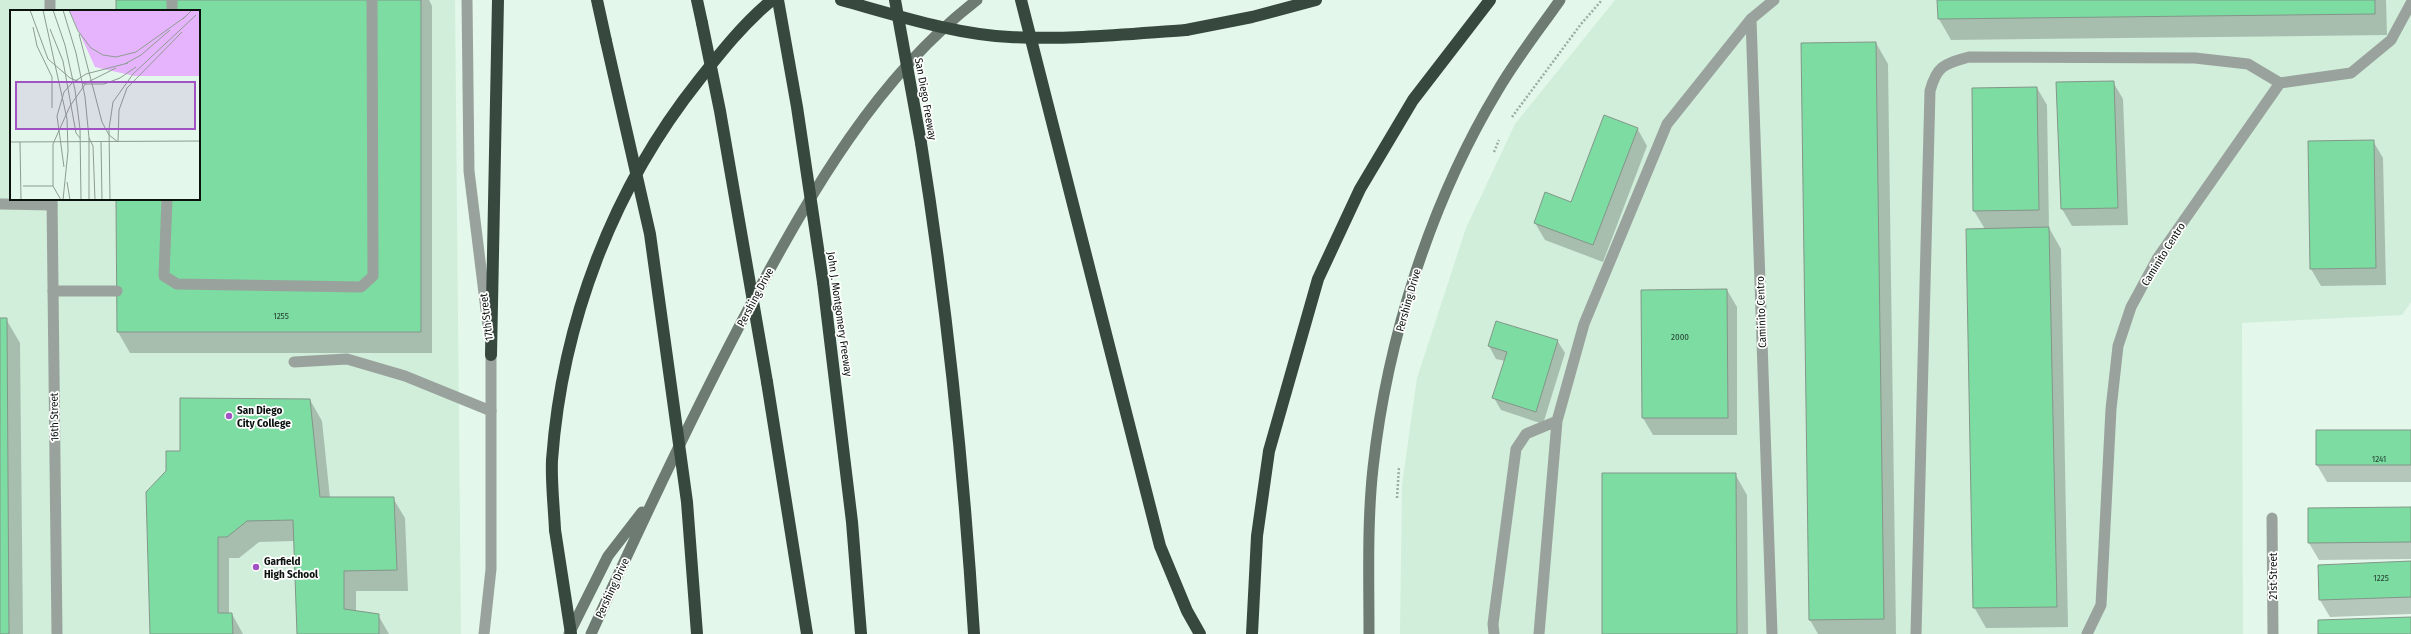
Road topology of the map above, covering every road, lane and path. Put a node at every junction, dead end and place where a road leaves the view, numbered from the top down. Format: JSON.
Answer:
{"nodes":[{"id":1,"x":372,"y":0,"type":"edge"},
{"id":2,"x":467,"y":0,"type":"edge"},
{"id":3,"x":498,"y":0,"type":"edge"},
{"id":4,"x":597,"y":0,"type":"edge"},
{"id":5,"x":697,"y":0,"type":"edge"},
{"id":6,"x":772,"y":0,"type":"edge"},
{"id":7,"x":778,"y":0,"type":"edge"},
{"id":8,"x":841,"y":0,"type":"edge"},
{"id":9,"x":895,"y":0,"type":"edge"},
{"id":10,"x":977,"y":0,"type":"edge"},
{"id":11,"x":1021,"y":0,"type":"edge"},
{"id":12,"x":1316,"y":0,"type":"edge"},
{"id":13,"x":1490,"y":0,"type":"edge"},
{"id":14,"x":1560,"y":0,"type":"edge"},
{"id":15,"x":1602,"y":0,"type":"edge"},
{"id":16,"x":1774,"y":0,"type":"edge"},
{"id":17,"x":2411,"y":3,"type":"edge"},
{"id":18,"x":1751,"y":19,"type":"junction"},
{"id":19,"x":2280,"y":83,"type":"junction"},
{"id":20,"x":1509,"y":121,"type":"dead end"},
{"id":21,"x":1502,"y":135,"type":"dead end"},
{"id":22,"x":1492,"y":155,"type":"dead end"},
{"id":23,"x":166,"y":200,"type":"edge"},
{"id":24,"x":52,"y":202,"type":"edge"},
{"id":25,"x":0,"y":204,"type":"edge"},
{"id":26,"x":53,"y":291,"type":"junction"},
{"id":27,"x":117,"y":291,"type":"dead end"},
{"id":28,"x":491,"y":355,"type":"junction"},
{"id":29,"x":294,"y":362,"type":"dead end"},
{"id":30,"x":491,"y":411,"type":"junction"},
{"id":31,"x":1557,"y":421,"type":"junction"},
{"id":32,"x":1400,"y":463,"type":"dead end"},
{"id":33,"x":654,"y":497,"type":"junction"},
{"id":34,"x":1396,"y":502,"type":"dead end"},
{"id":35,"x":2272,"y":518,"type":"dead end"},
{"id":36,"x":57,"y":634,"type":"edge"},
{"id":37,"x":484,"y":634,"type":"edge"},
{"id":38,"x":570,"y":634,"type":"edge"},
{"id":39,"x":591,"y":634,"type":"edge"},
{"id":40,"x":697,"y":634,"type":"edge"},
{"id":41,"x":807,"y":634,"type":"edge"},
{"id":42,"x":861,"y":634,"type":"edge"},
{"id":43,"x":974,"y":634,"type":"edge"},
{"id":44,"x":1200,"y":634,"type":"edge"},
{"id":45,"x":1252,"y":634,"type":"edge"},
{"id":46,"x":1369,"y":634,"type":"edge"},
{"id":47,"x":1494,"y":634,"type":"edge"},
{"id":48,"x":1539,"y":634,"type":"edge"},
{"id":49,"x":1772,"y":634,"type":"edge"},
{"id":50,"x":1916,"y":634,"type":"edge"},
{"id":51,"x":2087,"y":634,"type":"edge"},
{"id":52,"x":2273,"y":634,"type":"edge"}],
"edges":[{"from":1,"to":23,"type":"street"},
{"from":2,"to":28,"type":"street","name":"17th Street"},
{"from":3,"to":28,"type":"highway"},
{"from":4,"to":40,"type":"highway","bridge":true},
{"from":5,"to":41,"type":"highway","bridge":true},
{"from":6,"to":38,"type":"highway","bridge":true},
{"from":7,"to":42,"type":"highway","name":"John J. Montgomery Freeway","bridge":true},
{"from":8,"to":12,"type":"highway","bridge":true},
{"from":9,"to":43,"type":"highway","name":"San Diego Freeway","bridge":true},
{"from":10,"to":33,"type":"main road","name":"Pershing Drive"},
{"from":11,"to":44,"type":"highway"},
{"from":13,"to":45,"type":"highway"},
{"from":14,"to":46,"type":"main road","name":"Pershing Drive"},
{"from":15,"to":20,"type":"path"},
{"from":16,"to":18,"type":"street"},
{"from":17,"to":19,"type":"street"},
{"from":18,"to":31,"type":"street"},
{"from":18,"to":49,"type":"street","name":"Caminito Centro"},
{"from":19,"to":50,"type":"street"},
{"from":19,"to":51,"type":"street","name":"Caminito Centro"},
{"from":21,"to":22,"type":"path"},
{"from":24,"to":25,"type":"street"},
{"from":24,"to":26,"type":"street","name":"16th Street"},
{"from":26,"to":27,"type":"street"},
{"from":26,"to":36,"type":"street","name":"16th Street"},
{"from":28,"to":30,"type":"street","name":"17th Street"},
{"from":29,"to":30,"type":"street"},
{"from":30,"to":37,"type":"street","name":"17th Street"},
{"from":31,"to":47,"type":"street"},
{"from":31,"to":48,"type":"street"},
{"from":32,"to":34,"type":"path"},
{"from":33,"to":38,"type":"main road"},
{"from":33,"to":39,"type":"main road","name":"Pershing Drive"},
{"from":35,"to":52,"type":"street","name":"21st Street"}]}
